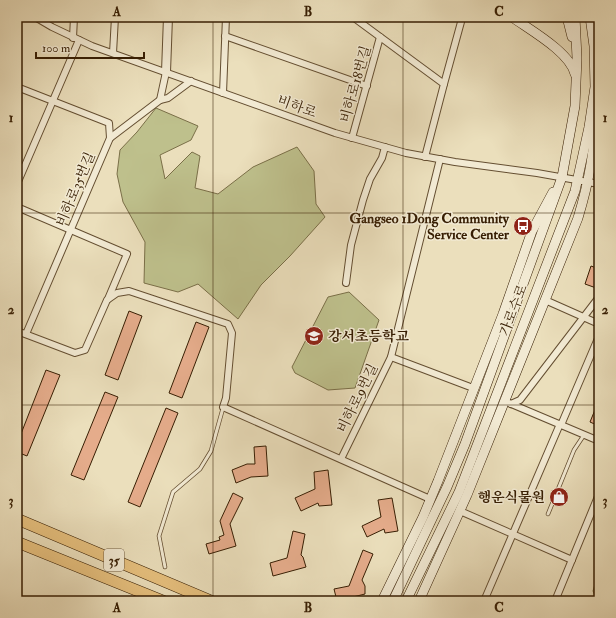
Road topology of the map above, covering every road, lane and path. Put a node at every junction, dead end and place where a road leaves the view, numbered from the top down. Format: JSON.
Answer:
{"nodes":[{"id":1,"x":35,"y":17,"type":"edge"},
{"id":2,"x":74,"y":17,"type":"edge"},
{"id":3,"x":114,"y":17,"type":"edge"},
{"id":4,"x":168,"y":17,"type":"edge"},
{"id":5,"x":226,"y":17,"type":"edge"},
{"id":6,"x":353,"y":17,"type":"edge"},
{"id":7,"x":461,"y":17,"type":"edge"},
{"id":8,"x":512,"y":17,"type":"edge"},
{"id":9,"x":567,"y":17,"type":"edge"},
{"id":10,"x":575,"y":17,"type":"edge"},
{"id":11,"x":590,"y":17,"type":"edge"},
{"id":12,"x":595,"y":17,"type":"edge"},
{"id":13,"x":225,"y":36,"type":"junction"},
{"id":14,"x":380,"y":37,"type":"junction"},
{"id":15,"x":76,"y":39,"type":"junction"},
{"id":16,"x":113,"y":53,"type":"junction"},
{"id":17,"x":577,"y":58,"type":"junction"},
{"id":18,"x":599,"y":68,"type":"edge"},
{"id":19,"x":166,"y":72,"type":"junction"},
{"id":20,"x":576,"y":79,"type":"junction"},
{"id":21,"x":191,"y":81,"type":"junction"},
{"id":22,"x":444,"y":84,"type":"junction"},
{"id":23,"x":367,"y":86,"type":"junction"},
{"id":24,"x":17,"y":87,"type":"edge"},
{"id":25,"x":597,"y":88,"type":"edge"},
{"id":26,"x":223,"y":93,"type":"junction"},
{"id":27,"x":160,"y":100,"type":"junction"},
{"id":28,"x":52,"y":101,"type":"junction"},
{"id":29,"x":572,"y":125,"type":"junction"},
{"id":30,"x":589,"y":128,"type":"junction"},
{"id":31,"x":110,"y":138,"type":"junction"},
{"id":32,"x":352,"y":138,"type":"junction"},
{"id":33,"x":384,"y":147,"type":"junction"},
{"id":34,"x":425,"y":156,"type":"junction"},
{"id":35,"x":440,"y":159,"type":"junction"},
{"id":36,"x":562,"y":177,"type":"junction"},
{"id":37,"x":578,"y":180,"type":"junction"},
{"id":38,"x":588,"y":182,"type":"junction"},
{"id":39,"x":17,"y":184,"type":"edge"},
{"id":40,"x":599,"y":184,"type":"edge"},
{"id":41,"x":17,"y":207,"type":"edge"},
{"id":42,"x":71,"y":230,"type":"junction"},
{"id":43,"x":346,"y":283,"type":"dead end"},
{"id":44,"x":599,"y":297,"type":"edge"},
{"id":45,"x":107,"y":300,"type":"junction"},
{"id":46,"x":544,"y":300,"type":"junction"},
{"id":47,"x":583,"y":317,"type":"junction"},
{"id":48,"x":599,"y":324,"type":"edge"},
{"id":49,"x":17,"y":331,"type":"edge"},
{"id":50,"x":26,"y":334,"type":"junction"},
{"id":51,"x":599,"y":336,"type":"edge"},
{"id":52,"x":390,"y":357,"type":"junction"},
{"id":53,"x":473,"y":388,"type":"junction"},
{"id":54,"x":484,"y":392,"type":"junction"},
{"id":55,"x":495,"y":397,"type":"junction"},
{"id":56,"x":508,"y":402,"type":"junction"},
{"id":57,"x":223,"y":407,"type":"junction"},
{"id":58,"x":560,"y":425,"type":"junction"},
{"id":59,"x":584,"y":435,"type":"junction"},
{"id":60,"x":599,"y":441,"type":"edge"},
{"id":61,"x":341,"y":459,"type":"junction"},
{"id":62,"x":599,"y":494,"type":"edge"},
{"id":63,"x":430,"y":499,"type":"junction"},
{"id":64,"x":460,"y":510,"type":"junction"},
{"id":65,"x":548,"y":514,"type":"dead end"},
{"id":66,"x":17,"y":519,"type":"edge"},
{"id":67,"x":513,"y":534,"type":"junction"},
{"id":68,"x":17,"y":542,"type":"edge"},
{"id":69,"x":572,"y":560,"type":"junction"},
{"id":70,"x":164,"y":567,"type":"dead end"},
{"id":71,"x":163,"y":601,"type":"edge"},
{"id":72,"x":211,"y":601,"type":"edge"},
{"id":73,"x":382,"y":601,"type":"edge"},
{"id":74,"x":393,"y":601,"type":"edge"},
{"id":75,"x":406,"y":601,"type":"edge"},
{"id":76,"x":419,"y":601,"type":"edge"},
{"id":77,"x":484,"y":601,"type":"edge"},
{"id":78,"x":555,"y":601,"type":"edge"}],
"edges":[{"from":1,"to":15,"type":"street","name":"비하로"},
{"from":2,"to":15,"type":"street"},
{"from":3,"to":16,"type":"street"},
{"from":4,"to":19,"type":"street"},
{"from":5,"to":13,"type":"street"},
{"from":6,"to":14,"type":"street"},
{"from":7,"to":22,"type":"street"},
{"from":8,"to":20,"type":"main road"},
{"from":9,"to":17,"type":"main road"},
{"from":10,"to":17,"type":"main road","name":"가로수로"},
{"from":11,"to":25,"type":"main road","name":"가로수로"},
{"from":12,"to":25,"type":"main road"},
{"from":13,"to":23,"type":"street"},
{"from":13,"to":26,"type":"street"},
{"from":14,"to":22,"type":"street"},
{"from":14,"to":23,"type":"street","name":"비하로18번길"},
{"from":15,"to":16,"type":"street","name":"비하로"},
{"from":15,"to":28,"type":"street"},
{"from":16,"to":19,"type":"street","name":"비하로"},
{"from":17,"to":20,"type":"main road","name":"가로수로"},
{"from":18,"to":25,"type":"main road"},
{"from":19,"to":21,"type":"street","name":"비하로"},
{"from":19,"to":27,"type":"street"},
{"from":20,"to":29,"type":"main road","name":"가로수로"},
{"from":21,"to":26,"type":"street","name":"비하로"},
{"from":21,"to":27,"type":"street","name":"비하로35번길"},
{"from":22,"to":34,"type":"street"},
{"from":23,"to":32,"type":"street","name":"비하로18번길"},
{"from":24,"to":28,"type":"street"},
{"from":25,"to":30,"type":"main road","name":"가로수로"},
{"from":25,"to":38,"type":"main road"},
{"from":26,"to":32,"type":"street","name":"비하로"},
{"from":27,"to":31,"type":"street","name":"비하로35번길"},
{"from":28,"to":31,"type":"street"},
{"from":28,"to":39,"type":"street"},
{"from":29,"to":30,"type":"main road"},
{"from":29,"to":36,"type":"main road","name":"가로수로"},
{"from":30,"to":37,"type":"main road","name":"가로수로"},
{"from":31,"to":42,"type":"street","name":"비하로35번길"},
{"from":32,"to":33,"type":"street","name":"비하로"},
{"from":33,"to":34,"type":"street","name":"비하로"},
{"from":33,"to":43,"type":"street"},
{"from":34,"to":35,"type":"street","name":"비하로"},
{"from":35,"to":36,"type":"street","name":"비하로"},
{"from":35,"to":52,"type":"street","name":"비하로9번길"},
{"from":36,"to":37,"type":"street","name":"비하로"},
{"from":36,"to":53,"type":"main road","name":"가로수로"},
{"from":36,"to":54,"type":"main road","name":"가로수로"},
{"from":37,"to":38,"type":"street","name":"비하로"},
{"from":37,"to":55,"type":"main road","name":"가로수로"},
{"from":38,"to":40,"type":"street","name":"비하로"},
{"from":38,"to":46,"type":"main road"},
{"from":41,"to":42,"type":"street"},
{"from":42,"to":45,"type":"street"},
{"from":42,"to":50,"type":"street","name":"비하로35번길"},
{"from":44,"to":47,"type":"street"},
{"from":45,"to":50,"type":"street"},
{"from":45,"to":57,"type":"street"},
{"from":46,"to":47,"type":"street"},
{"from":46,"to":56,"type":"main road"},
{"from":47,"to":48,"type":"street"},
{"from":47,"to":56,"type":"street"},
{"from":49,"to":50,"type":"street"},
{"from":51,"to":58,"type":"street"},
{"from":52,"to":53,"type":"street"},
{"from":52,"to":61,"type":"street","name":"비하로9번길"},
{"from":53,"to":63,"type":"main road","name":"가로수로"},
{"from":54,"to":55,"type":"street"},
{"from":54,"to":74,"type":"main road","name":"가로수로"},
{"from":55,"to":56,"type":"street"},
{"from":55,"to":75,"type":"main road","name":"가로수로"},
{"from":56,"to":58,"type":"street"},
{"from":56,"to":64,"type":"main road"},
{"from":57,"to":61,"type":"street"},
{"from":57,"to":70,"type":"lane"},
{"from":58,"to":59,"type":"street"},
{"from":58,"to":67,"type":"street"},
{"from":59,"to":60,"type":"street"},
{"from":59,"to":65,"type":"lane"},
{"from":61,"to":63,"type":"street"},
{"from":62,"to":69,"type":"street"},
{"from":63,"to":73,"type":"main road","name":"가로수로"},
{"from":64,"to":67,"type":"street"},
{"from":64,"to":76,"type":"main road"},
{"from":66,"to":72,"type":"highway","number":"35"},
{"from":67,"to":69,"type":"street"},
{"from":67,"to":77,"type":"street"},
{"from":68,"to":71,"type":"highway","number":"35"},
{"from":69,"to":78,"type":"street"}]}
